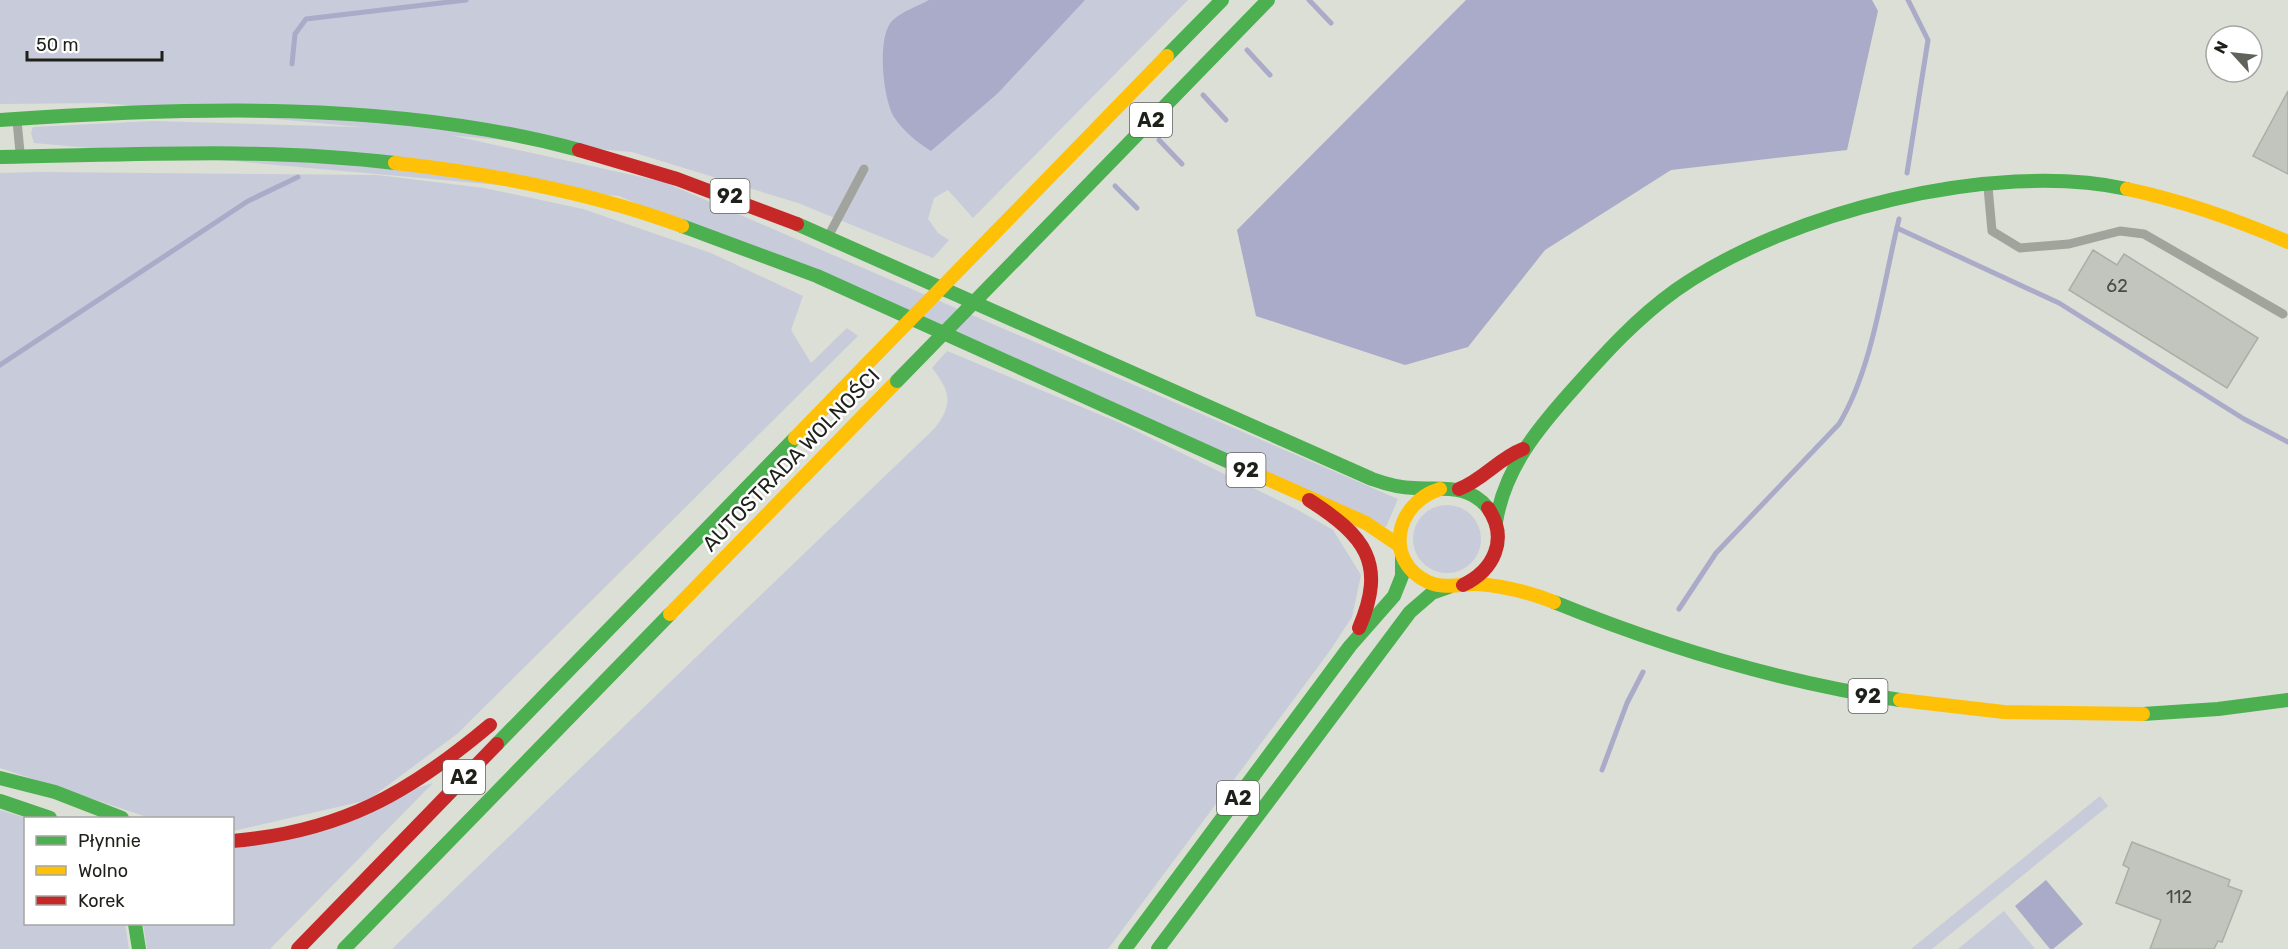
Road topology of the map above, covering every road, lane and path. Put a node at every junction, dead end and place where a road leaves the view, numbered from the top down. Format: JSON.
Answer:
{"nodes":[{"id":1,"x":1222,"y":0,"type":"edge"},
{"id":2,"x":1268,"y":0,"type":"edge"},
{"id":3,"x":17,"y":119,"type":"junction"},
{"id":4,"x":0,"y":120,"type":"edge"},
{"id":5,"x":0,"y":157,"type":"edge"},
{"id":6,"x":21,"y":157,"type":"junction"},
{"id":7,"x":864,"y":169,"type":"dead end"},
{"id":8,"x":1987,"y":182,"type":"junction"},
{"id":9,"x":828,"y":237,"type":"junction"},
{"id":10,"x":2288,"y":242,"type":"edge"},
{"id":11,"x":2283,"y":314,"type":"dead end"},
{"id":12,"x":1523,"y":449,"type":"junction"},
{"id":13,"x":1442,"y":488,"type":"junction"},
{"id":14,"x":1459,"y":489,"type":"junction"},
{"id":15,"x":1309,"y":500,"type":"junction"},
{"id":16,"x":1496,"y":522,"type":"junction"},
{"id":17,"x":1497,"y":547,"type":"junction"},
{"id":18,"x":1401,"y":550,"type":"junction"},
{"id":19,"x":1505,"y":564,"type":"dead end"},
{"id":20,"x":1518,"y":576,"type":"dead end"},
{"id":21,"x":1463,"y":585,"type":"junction"},
{"id":22,"x":1449,"y":587,"type":"junction"},
{"id":23,"x":1542,"y":598,"type":"junction"},
{"id":24,"x":630,"y":606,"type":"junction"},
{"id":25,"x":584,"y":633,"type":"dead end"},
{"id":26,"x":1350,"y":646,"type":"junction"},
{"id":27,"x":2288,"y":700,"type":"edge"},
{"id":28,"x":503,"y":712,"type":"dead end"},
{"id":29,"x":0,"y":777,"type":"edge"},
{"id":30,"x":0,"y":801,"type":"edge"},
{"id":31,"x":46,"y":817,"type":"edge"},
{"id":32,"x":117,"y":817,"type":"edge"},
{"id":33,"x":467,"y":823,"type":"junction"},
{"id":34,"x":234,"y":840,"type":"edge"},
{"id":35,"x":404,"y":908,"type":"dead end"},
{"id":36,"x":135,"y":925,"type":"edge"},
{"id":37,"x":139,"y":949,"type":"edge"},
{"id":38,"x":298,"y":949,"type":"edge"},
{"id":39,"x":344,"y":949,"type":"edge"},
{"id":40,"x":1125,"y":949,"type":"edge"},
{"id":41,"x":1158,"y":949,"type":"edge"}],
"edges":[{"from":1,"to":24,"type":"main road","name":"AUTOSTRADA WOLNOŚCI","number":"A2","bridge":true},
{"from":2,"to":33,"type":"main road","name":"AUTOSTRADA WOLNOŚCI","number":"A2","bridge":true},
{"from":3,"to":4,"type":"main road","number":"92"},
{"from":3,"to":6,"type":"lane"},
{"from":3,"to":9,"type":"main road","number":"92"},
{"from":5,"to":6,"type":"main road","number":"92"},
{"from":6,"to":15,"type":"main road","number":"92"},
{"from":7,"to":9,"type":"lane"},
{"from":8,"to":10,"type":"main road"},
{"from":8,"to":11,"type":"lane"},
{"from":8,"to":12,"type":"main road"},
{"from":9,"to":13,"type":"main road","number":"92"},
{"from":12,"to":14,"type":"main road"},
{"from":12,"to":16,"type":"main road"},
{"from":13,"to":14,"type":"main road","number":"92"},
{"from":13,"to":18,"type":"main road","number":"92"},
{"from":14,"to":16,"type":"main road","number":"92"},
{"from":15,"to":18,"type":"main road","number":"92"},
{"from":15,"to":26,"type":"main road","number":"A2"},
{"from":16,"to":17,"type":"main road"},
{"from":17,"to":19,"type":"main road"},
{"from":17,"to":21,"type":"main road","number":"92"},
{"from":18,"to":22,"type":"main road","number":"92"},
{"from":18,"to":26,"type":"main road","number":"A2"},
{"from":20,"to":23,"type":"main road","number":"92"},
{"from":21,"to":22,"type":"main road","number":"92"},
{"from":21,"to":23,"type":"main road","number":"92"},
{"from":22,"to":41,"type":"main road","number":"A2"},
{"from":23,"to":27,"type":"main road","number":"92"},
{"from":24,"to":25,"type":"main road","number":"A2"},
{"from":24,"to":38,"type":"main road","name":"AUTOSTRADA WOLNOŚCI","number":"A2"},
{"from":26,"to":40,"type":"main road","number":"A2"},
{"from":28,"to":34,"type":"main road","number":"A2"},
{"from":29,"to":32,"type":"main road"},
{"from":30,"to":31,"type":"main road"},
{"from":33,"to":35,"type":"main road","number":"A2"},
{"from":33,"to":39,"type":"main road","name":"AUTOSTRADA WOLNOŚCI","number":"A2"},
{"from":36,"to":37,"type":"main road"}]}
